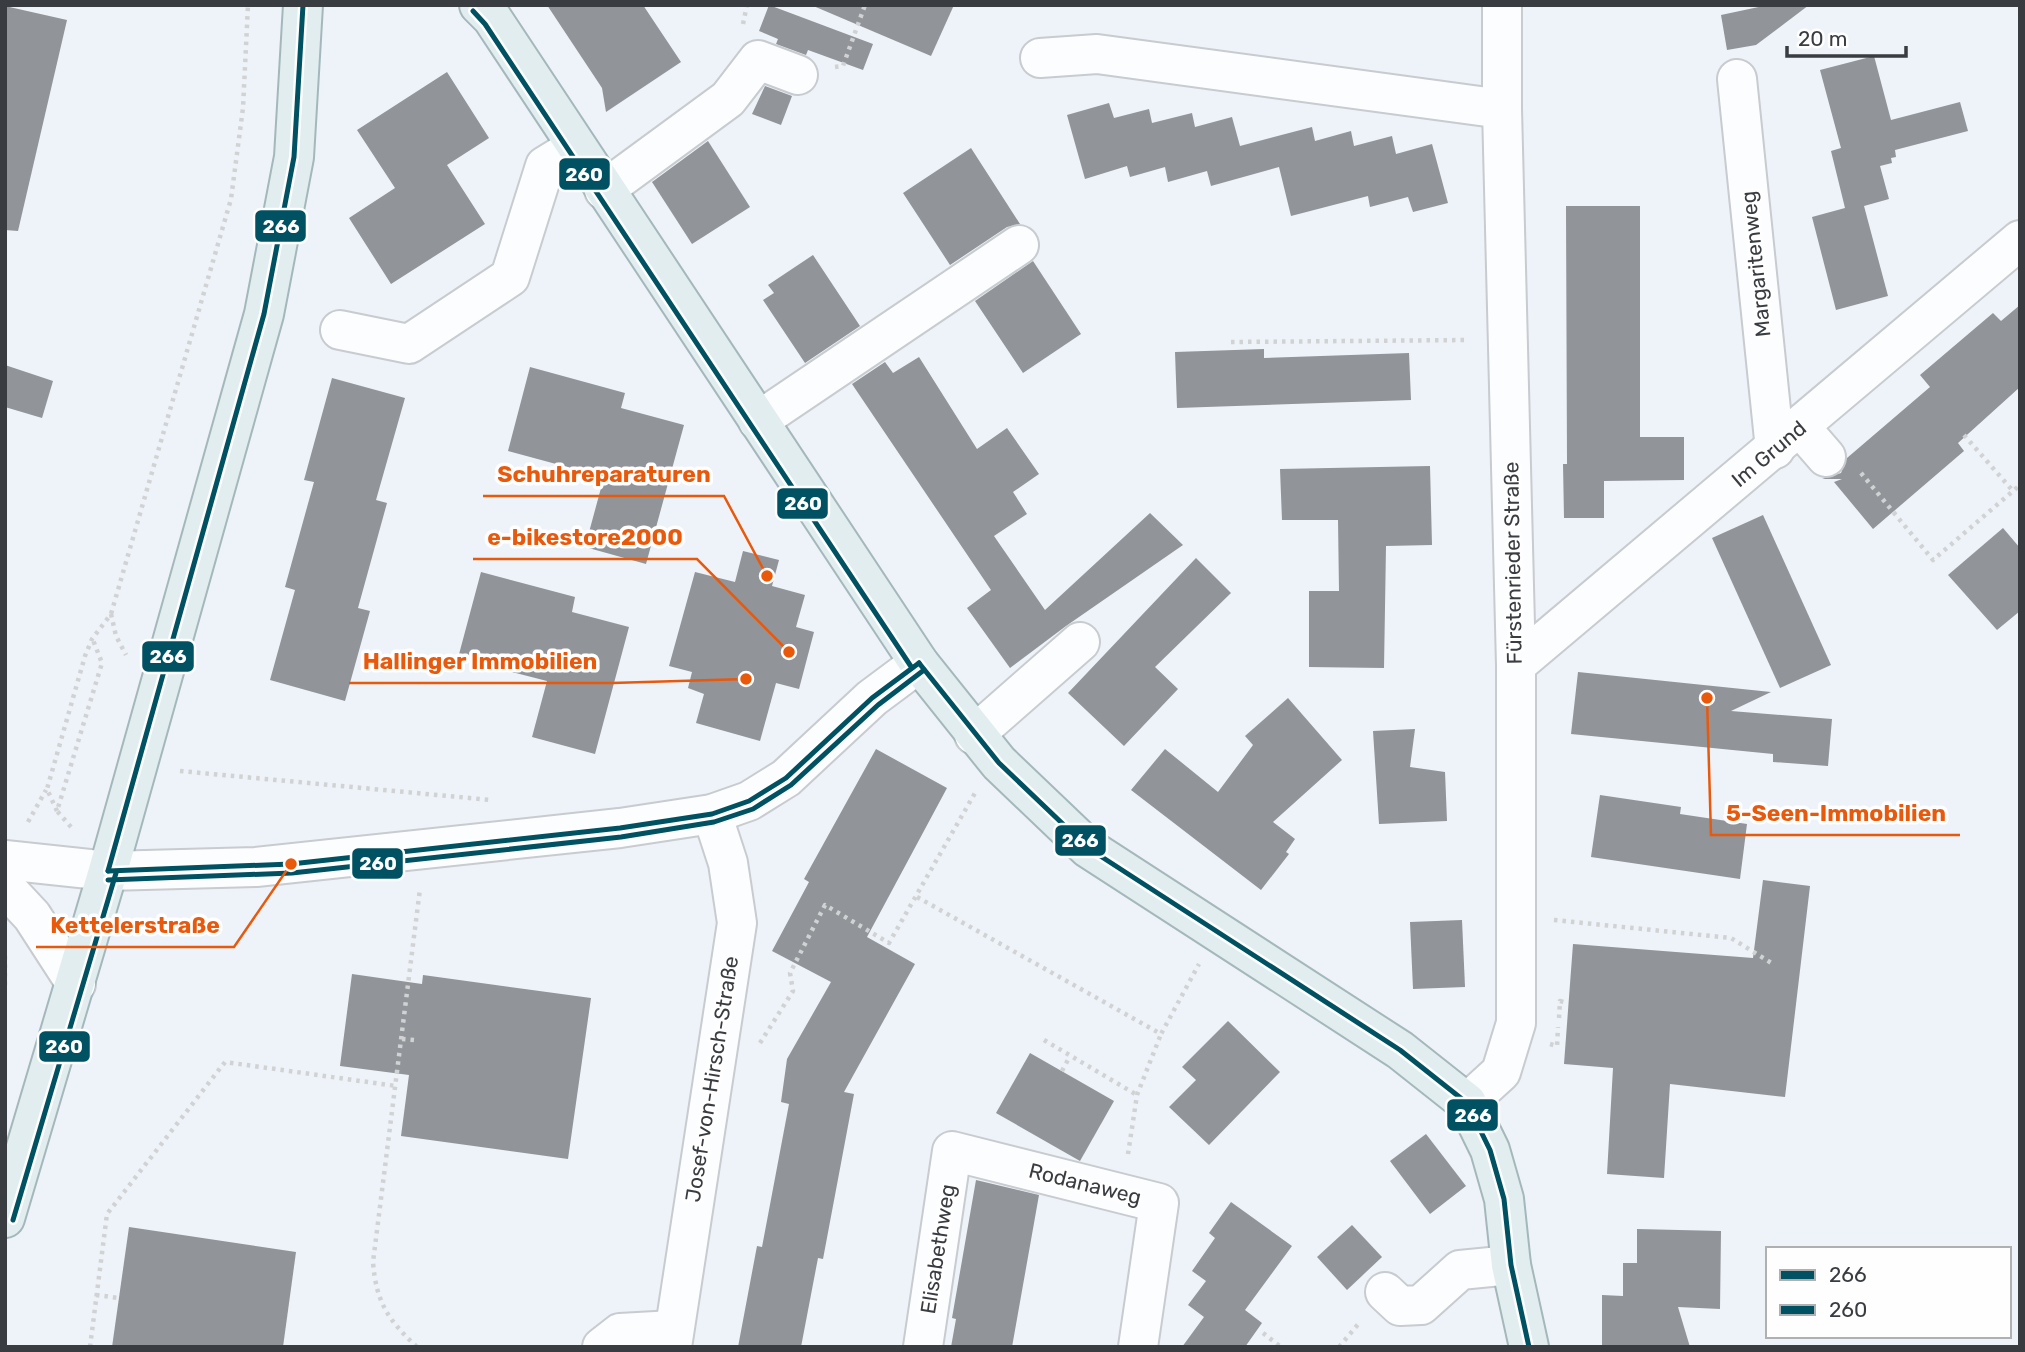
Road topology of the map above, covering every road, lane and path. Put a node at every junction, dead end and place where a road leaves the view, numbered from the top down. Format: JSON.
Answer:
{"nodes":[{"id":1,"x":248,"y":5,"type":"edge"},
{"id":2,"x":303,"y":5,"type":"edge"},
{"id":3,"x":865,"y":5,"type":"edge"},
{"id":4,"x":494,"y":9,"type":"edge"},
{"id":5,"x":1508,"y":12,"type":"edge"},
{"id":6,"x":1040,"y":58,"type":"dead end"},
{"id":7,"x":798,"y":75,"type":"joint"},
{"id":8,"x":1737,"y":79,"type":"dead end"},
{"id":9,"x":1502,"y":109,"type":"junction"},
{"id":10,"x":576,"y":147,"type":"junction"},
{"id":11,"x":604,"y":190,"type":"junction"},
{"id":12,"x":2020,"y":240,"type":"edge"},
{"id":13,"x":1019,"y":245,"type":"dead end"},
{"id":14,"x":340,"y":330,"type":"dead end"},
{"id":15,"x":1508,"y":339,"type":"junction"},
{"id":16,"x":1231,"y":342,"type":"dead end"},
{"id":17,"x":758,"y":421,"type":"junction"},
{"id":18,"x":1964,"y":435,"type":"dead end"},
{"id":19,"x":1788,"y":438,"type":"junction"},
{"id":20,"x":1841,"y":462,"type":"joint"},
{"id":21,"x":2020,"y":485,"type":"edge"},
{"id":22,"x":2013,"y":491,"type":"junction"},
{"id":23,"x":92,"y":639,"type":"junction"},
{"id":24,"x":1080,"y":642,"type":"dead end"},
{"id":25,"x":919,"y":663,"type":"junction"},
{"id":26,"x":1516,"y":665,"type":"junction"},
{"id":27,"x":974,"y":735,"type":"junction"},
{"id":28,"x":999,"y":763,"type":"junction"},
{"id":29,"x":180,"y":771,"type":"dead end"},
{"id":30,"x":61,"y":793,"type":"dead end"},
{"id":31,"x":482,"y":798,"type":"dead end"},
{"id":32,"x":57,"y":811,"type":"dead end"},
{"id":33,"x":712,"y":814,"type":"junction"},
{"id":34,"x":425,"y":850,"type":"junction"},
{"id":35,"x":5,"y":860,"type":"edge"},
{"id":36,"x":108,"y":871,"type":"junction"},
{"id":37,"x":5,"y":887,"type":"edge"},
{"id":38,"x":917,"y":897,"type":"junction"},
{"id":39,"x":1515,"y":916,"type":"junction"},
{"id":40,"x":5,"y":956,"type":"edge"},
{"id":41,"x":1201,"y":960,"type":"dead end"},
{"id":42,"x":1773,"y":964,"type":"dead end"},
{"id":43,"x":76,"y":984,"type":"junction"},
{"id":44,"x":5,"y":987,"type":"edge"},
{"id":45,"x":1161,"y":1034,"type":"junction"},
{"id":46,"x":718,"y":1037,"type":"junction"},
{"id":47,"x":402,"y":1039,"type":"junction"},
{"id":48,"x":414,"y":1040,"type":"dead end"},
{"id":49,"x":1044,"y":1040,"type":"dead end"},
{"id":50,"x":1070,"y":1056,"type":"junction"},
{"id":51,"x":1062,"y":1071,"type":"dead end"},
{"id":52,"x":396,"y":1086,"type":"junction"},
{"id":53,"x":1137,"y":1095,"type":"junction"},
{"id":54,"x":1467,"y":1104,"type":"junction"},
{"id":55,"x":953,"y":1151,"type":"joint"},
{"id":56,"x":1123,"y":1194,"type":"junction"},
{"id":57,"x":5,"y":1218,"type":"edge"},
{"id":58,"x":1511,"y":1265,"type":"junction"},
{"id":59,"x":1385,"y":1292,"type":"dead end"},
{"id":60,"x":96,"y":1296,"type":"junction"},
{"id":61,"x":119,"y":1298,"type":"dead end"},
{"id":62,"x":1263,"y":1333,"type":"dead end"},
{"id":63,"x":673,"y":1338,"type":"edge"},
{"id":64,"x":90,"y":1347,"type":"edge"},
{"id":65,"x":417,"y":1347,"type":"edge"},
{"id":66,"x":602,"y":1347,"type":"edge"},
{"id":67,"x":923,"y":1347,"type":"edge"},
{"id":68,"x":1138,"y":1347,"type":"edge"},
{"id":69,"x":1282,"y":1347,"type":"edge"},
{"id":70,"x":1529,"y":1347,"type":"edge"}],
"edges":[{"from":1,"to":23,"type":"path"},
{"from":2,"to":36,"type":"main road"},
{"from":3,"to":7,"type":"path"},
{"from":4,"to":10,"type":"main road"},
{"from":5,"to":9,"type":"street","name":"Fürstenrieder Straße"},
{"from":6,"to":9,"type":"street"},
{"from":7,"to":11,"type":"street"},
{"from":8,"to":19,"type":"street","name":"Margaritenweg"},
{"from":9,"to":15,"type":"street","name":"Fürstenrieder Straße"},
{"from":10,"to":11,"type":"main road"},
{"from":10,"to":14,"type":"street"},
{"from":11,"to":17,"type":"main road"},
{"from":12,"to":19,"type":"street","name":"Im Grund"},
{"from":13,"to":17,"type":"street"},
{"from":15,"to":16,"type":"path"},
{"from":15,"to":26,"type":"street","name":"Fürstenrieder Straße"},
{"from":17,"to":25,"type":"main road"},
{"from":18,"to":22,"type":"path"},
{"from":19,"to":20,"type":"street"},
{"from":19,"to":26,"type":"street","name":"Im Grund"},
{"from":20,"to":22,"type":"path"},
{"from":21,"to":22,"type":"path"},
{"from":23,"to":30,"type":"path"},
{"from":23,"to":32,"type":"path"},
{"from":24,"to":27,"type":"street"},
{"from":25,"to":27,"type":"main road"},
{"from":25,"to":33,"type":"street"},
{"from":26,"to":39,"type":"street","name":"Fürstenrieder Straße"},
{"from":27,"to":28,"type":"main road"},
{"from":28,"to":38,"type":"path"},
{"from":28,"to":54,"type":"main road"},
{"from":29,"to":31,"type":"path"},
{"from":33,"to":34,"type":"street"},
{"from":33,"to":46,"type":"street","name":"Josef-von-Hirsch-Straße"},
{"from":34,"to":36,"type":"street"},
{"from":34,"to":47,"type":"path"},
{"from":35,"to":36,"type":"street"},
{"from":36,"to":43,"type":"main road"},
{"from":37,"to":43,"type":"street"},
{"from":38,"to":45,"type":"path"},
{"from":38,"to":46,"type":"path"},
{"from":39,"to":42,"type":"path"},
{"from":39,"to":54,"type":"street","name":"Fürstenrieder Straße"},
{"from":40,"to":44,"type":"path"},
{"from":41,"to":45,"type":"path"},
{"from":43,"to":57,"type":"main road"},
{"from":45,"to":53,"type":"path"},
{"from":46,"to":63,"type":"street","name":"Josef-von-Hirsch-Straße"},
{"from":47,"to":48,"type":"path"},
{"from":47,"to":52,"type":"path"},
{"from":49,"to":50,"type":"path"},
{"from":50,"to":51,"type":"path"},
{"from":50,"to":53,"type":"path"},
{"from":52,"to":60,"type":"path"},
{"from":52,"to":65,"type":"path"},
{"from":53,"to":56,"type":"path"},
{"from":54,"to":58,"type":"main road"},
{"from":55,"to":56,"type":"street","name":"Rodanaweg"},
{"from":55,"to":67,"type":"street","name":"Elisabethweg"},
{"from":56,"to":68,"type":"street","name":"Rodanaweg"},
{"from":58,"to":59,"type":"street"},
{"from":58,"to":70,"type":"main road"},
{"from":60,"to":61,"type":"path"},
{"from":60,"to":64,"type":"path"},
{"from":62,"to":69,"type":"path"},
{"from":63,"to":66,"type":"street"}]}
